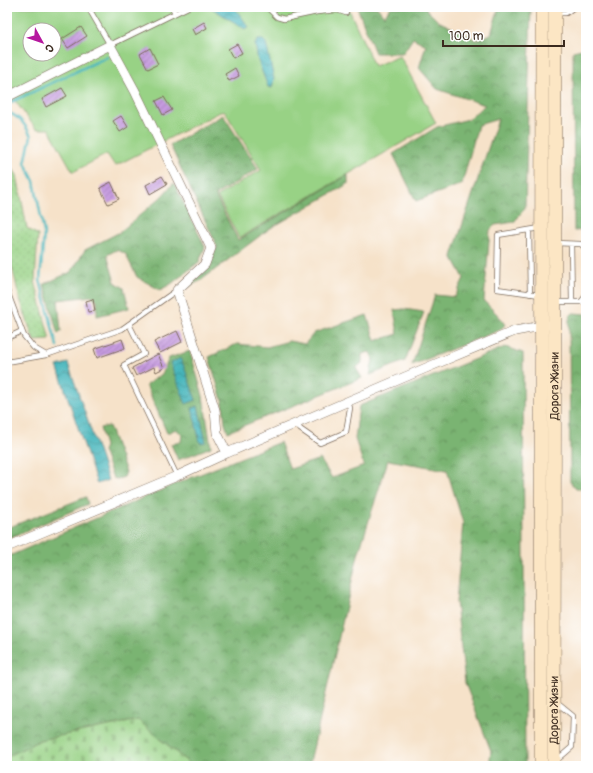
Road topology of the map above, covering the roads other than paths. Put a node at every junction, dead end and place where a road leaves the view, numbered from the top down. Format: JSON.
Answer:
{"nodes":[{"id":1,"x":88,"y":7,"type":"edge"},
{"id":2,"x":172,"y":7,"type":"edge"},
{"id":3,"x":188,"y":7,"type":"edge"},
{"id":4,"x":267,"y":7,"type":"edge"},
{"id":5,"x":542,"y":7,"type":"edge"},
{"id":6,"x":574,"y":7,"type":"edge"},
{"id":7,"x":555,"y":10,"type":"edge"},
{"id":8,"x":175,"y":13,"type":"junction"},
{"id":9,"x":346,"y":13,"type":"dead end"},
{"id":10,"x":110,"y":45,"type":"junction"},
{"id":11,"x":7,"y":97,"type":"edge"},
{"id":12,"x":536,"y":229,"type":"junction"},
{"id":13,"x":554,"y":243,"type":"junction"},
{"id":14,"x":571,"y":244,"type":"junction"},
{"id":15,"x":586,"y":249,"type":"edge"},
{"id":16,"x":177,"y":290,"type":"junction"},
{"id":17,"x":7,"y":291,"type":"edge"},
{"id":18,"x":536,"y":294,"type":"junction"},
{"id":19,"x":586,"y":296,"type":"edge"},
{"id":20,"x":555,"y":302,"type":"junction"},
{"id":21,"x":572,"y":302,"type":"junction"},
{"id":22,"x":129,"y":324,"type":"junction"},
{"id":23,"x":548,"y":325,"type":"junction"},
{"id":24,"x":22,"y":331,"type":"junction"},
{"id":25,"x":7,"y":338,"type":"edge"},
{"id":26,"x":46,"y":355,"type":"junction"},
{"id":27,"x":7,"y":362,"type":"edge"},
{"id":28,"x":348,"y":402,"type":"junction"},
{"id":29,"x":298,"y":423,"type":"junction"},
{"id":30,"x":227,"y":453,"type":"junction"},
{"id":31,"x":177,"y":476,"type":"junction"},
{"id":32,"x":7,"y":547,"type":"edge"},
{"id":33,"x":554,"y":700,"type":"junction"},
{"id":34,"x":550,"y":765,"type":"edge"}],
"edges":[{"from":1,"to":10,"type":"lane"},
{"from":2,"to":8,"type":"lane"},
{"from":3,"to":8,"type":"lane"},
{"from":4,"to":9,"type":"lane"},
{"from":5,"to":12,"type":"main road","name":"Дорога Жизни"},
{"from":6,"to":7,"type":"lane"},
{"from":7,"to":13,"type":"main road","name":"Дорога Жизни"},
{"from":8,"to":10,"type":"lane"},
{"from":10,"to":11,"type":"street"},
{"from":10,"to":16,"type":"street"},
{"from":12,"to":18,"type":"main road","name":"Дорога Жизни"},
{"from":12,"to":18,"type":"lane"},
{"from":13,"to":14,"type":"lane"},
{"from":13,"to":20,"type":"main road","name":"Дорога Жизни"},
{"from":14,"to":15,"type":"lane"},
{"from":14,"to":21,"type":"lane"},
{"from":16,"to":22,"type":"lane"},
{"from":16,"to":30,"type":"street"},
{"from":17,"to":24,"type":"lane"},
{"from":18,"to":23,"type":"main road","name":"Дорога Жизни"},
{"from":19,"to":21,"type":"lane"},
{"from":20,"to":21,"type":"lane"},
{"from":20,"to":23,"type":"main road","name":"Дорога Жизни"},
{"from":22,"to":26,"type":"lane"},
{"from":22,"to":31,"type":"lane"},
{"from":23,"to":28,"type":"street"},
{"from":23,"to":33,"type":"main road","name":"Дорога Жизни"},
{"from":23,"to":34,"type":"main road","name":"Дорога Жизни"},
{"from":24,"to":25,"type":"lane"},
{"from":24,"to":26,"type":"lane"},
{"from":26,"to":27,"type":"lane"},
{"from":28,"to":29,"type":"street"},
{"from":28,"to":29,"type":"lane"},
{"from":29,"to":30,"type":"street"},
{"from":30,"to":31,"type":"street"},
{"from":31,"to":32,"type":"street"},
{"from":33,"to":34,"type":"main road","name":"Дорога Жизни"},
{"from":33,"to":34,"type":"lane"}]}
